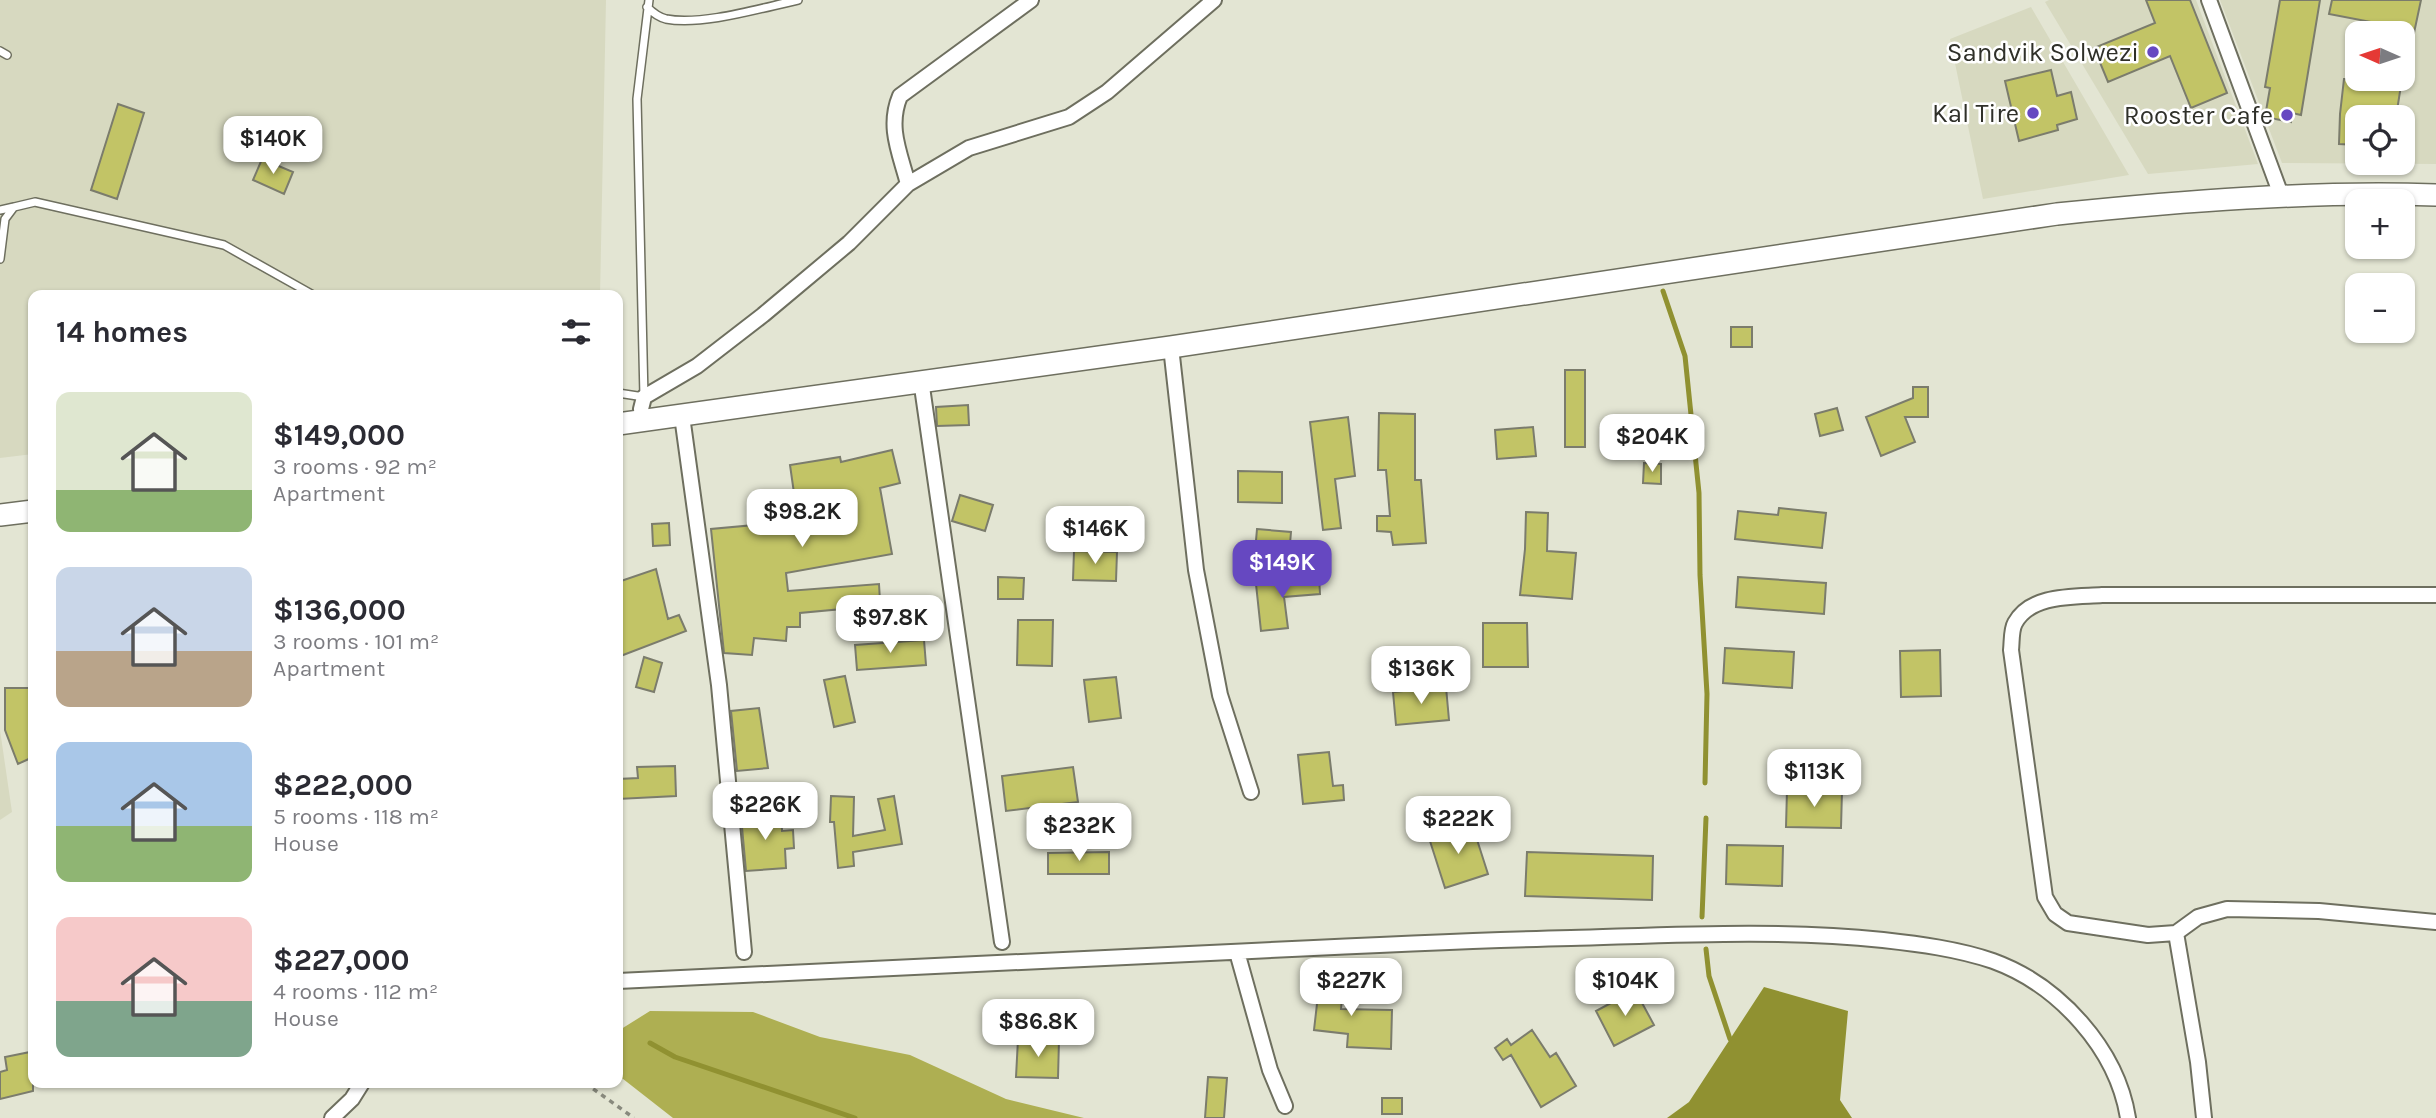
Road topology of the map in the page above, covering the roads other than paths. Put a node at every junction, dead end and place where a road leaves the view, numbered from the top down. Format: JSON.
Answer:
{"nodes":[{"id":1,"x":799,"y":0,"type":"edge"},
{"id":2,"x":1031,"y":0,"type":"edge"},
{"id":3,"x":1214,"y":0,"type":"edge"},
{"id":4,"x":2209,"y":0,"type":"edge"},
{"id":5,"x":648,"y":4,"type":"edge"},
{"id":6,"x":908,"y":184,"type":"junction"},
{"id":7,"x":2281,"y":195,"type":"junction"},
{"id":8,"x":2436,"y":195,"type":"edge"},
{"id":9,"x":15,"y":207,"type":"junction"},
{"id":10,"x":0,"y":210,"type":"edge"},
{"id":11,"x":0,"y":259,"type":"edge"},
{"id":12,"x":304,"y":290,"type":"edge"},
{"id":13,"x":1171,"y":347,"type":"junction"},
{"id":14,"x":920,"y":380,"type":"junction"},
{"id":15,"x":623,"y":394,"type":"edge"},
{"id":16,"x":644,"y":397,"type":"junction"},
{"id":17,"x":682,"y":416,"type":"junction"},
{"id":18,"x":642,"y":421,"type":"junction"},
{"id":19,"x":623,"y":423,"type":"edge"},
{"id":20,"x":28,"y":512,"type":"edge"},
{"id":21,"x":0,"y":515,"type":"edge"},
{"id":22,"x":2436,"y":596,"type":"edge"},
{"id":23,"x":1251,"y":792,"type":"dead end"},
{"id":24,"x":2436,"y":922,"type":"edge"},
{"id":25,"x":2176,"y":933,"type":"junction"},
{"id":26,"x":1002,"y":942,"type":"dead end"},
{"id":27,"x":1237,"y":951,"type":"junction"},
{"id":28,"x":744,"y":952,"type":"dead end"},
{"id":29,"x":623,"y":981,"type":"edge"},
{"id":30,"x":359,"y":1088,"type":"edge"},
{"id":31,"x":1284,"y":1106,"type":"dead end"},
{"id":32,"x":332,"y":1118,"type":"edge"},
{"id":33,"x":2128,"y":1118,"type":"edge"},
{"id":34,"x":2204,"y":1118,"type":"edge"}],
"edges":[{"from":1,"to":5,"type":"lane"},
{"from":2,"to":6,"type":"street"},
{"from":3,"to":6,"type":"street"},
{"from":4,"to":7,"type":"street"},
{"from":5,"to":16,"type":"lane"},
{"from":6,"to":16,"type":"street"},
{"from":7,"to":8,"type":"main road"},
{"from":7,"to":13,"type":"main road"},
{"from":9,"to":10,"type":"lane"},
{"from":9,"to":11,"type":"lane"},
{"from":9,"to":12,"type":"lane"},
{"from":13,"to":14,"type":"main road"},
{"from":13,"to":23,"type":"street"},
{"from":14,"to":17,"type":"main road"},
{"from":14,"to":26,"type":"street"},
{"from":15,"to":16,"type":"lane"},
{"from":16,"to":18,"type":"street"},
{"from":17,"to":18,"type":"main road"},
{"from":17,"to":28,"type":"street"},
{"from":18,"to":19,"type":"main road"},
{"from":20,"to":21,"type":"main road"},
{"from":22,"to":25,"type":"street"},
{"from":24,"to":25,"type":"street"},
{"from":25,"to":34,"type":"street"},
{"from":27,"to":29,"type":"street"},
{"from":27,"to":31,"type":"street"},
{"from":27,"to":33,"type":"street"},
{"from":30,"to":32,"type":"street"}]}
